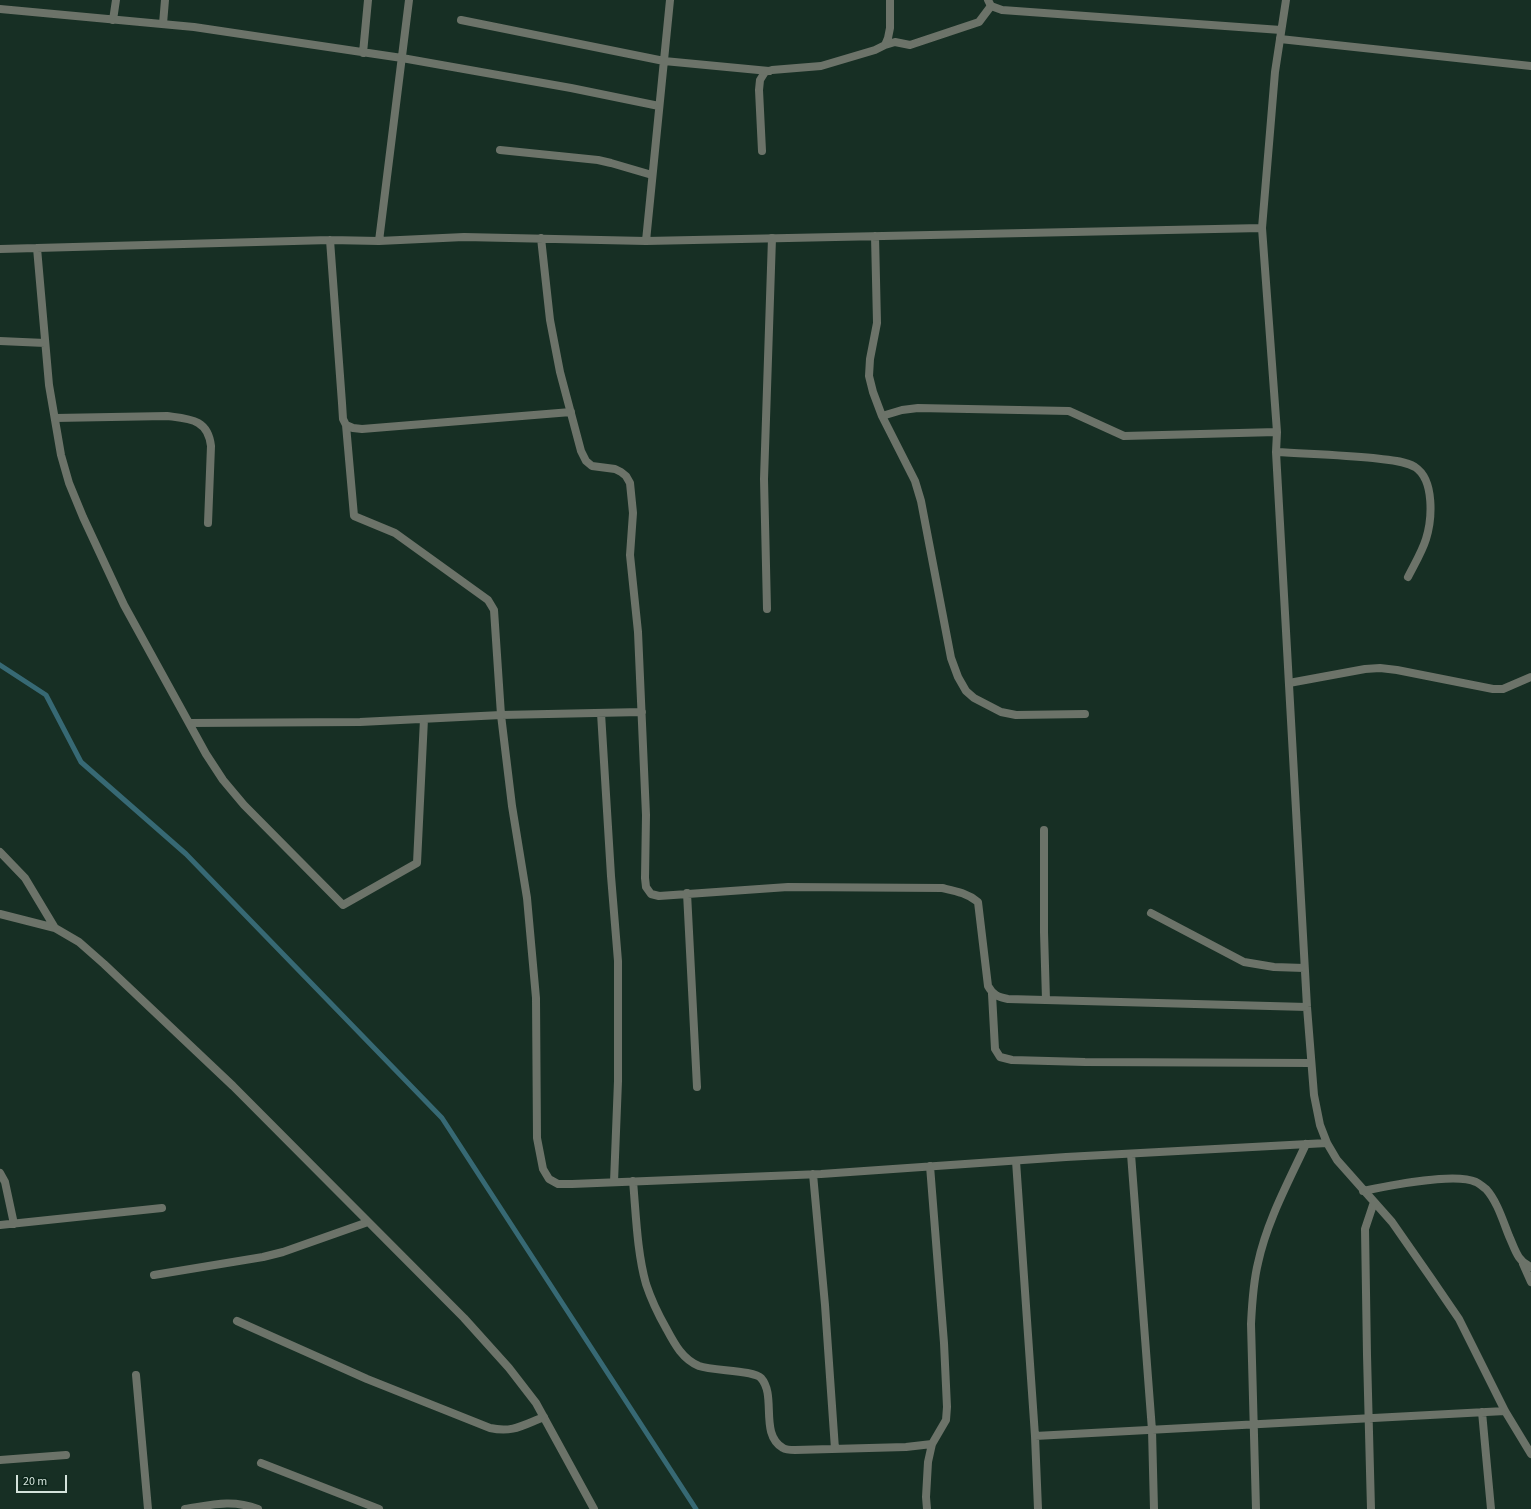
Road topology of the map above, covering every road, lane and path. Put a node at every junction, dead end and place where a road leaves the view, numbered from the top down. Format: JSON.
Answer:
{"nodes":[{"id":1,"x":116,"y":0,"type":"edge"},
{"id":2,"x":165,"y":0,"type":"edge"},
{"id":3,"x":368,"y":0,"type":"edge"},
{"id":4,"x":409,"y":0,"type":"edge"},
{"id":5,"x":670,"y":0,"type":"edge"},
{"id":6,"x":890,"y":0,"type":"edge"},
{"id":7,"x":1286,"y":0,"type":"edge"},
{"id":8,"x":990,"y":3,"type":"edge"},
{"id":9,"x":0,"y":9,"type":"edge"},
{"id":10,"x":113,"y":20,"type":"junction"},
{"id":11,"x":461,"y":20,"type":"dead end"},
{"id":12,"x":163,"y":24,"type":"junction"},
{"id":13,"x":1282,"y":30,"type":"junction"},
{"id":14,"x":1280,"y":39,"type":"junction"},
{"id":15,"x":884,"y":45,"type":"junction"},
{"id":16,"x":363,"y":53,"type":"junction"},
{"id":17,"x":402,"y":58,"type":"junction"},
{"id":18,"x":664,"y":61,"type":"junction"},
{"id":19,"x":1531,"y":66,"type":"edge"},
{"id":20,"x":769,"y":71,"type":"junction"},
{"id":21,"x":659,"y":106,"type":"junction"},
{"id":22,"x":500,"y":150,"type":"dead end"},
{"id":23,"x":762,"y":151,"type":"dead end"},
{"id":24,"x":652,"y":175,"type":"junction"},
{"id":25,"x":1262,"y":228,"type":"junction"},
{"id":26,"x":876,"y":236,"type":"junction"},
{"id":27,"x":541,"y":238,"type":"junction"},
{"id":28,"x":772,"y":238,"type":"junction"},
{"id":29,"x":330,"y":240,"type":"junction"},
{"id":30,"x":646,"y":240,"type":"junction"},
{"id":31,"x":379,"y":241,"type":"junction"},
{"id":32,"x":37,"y":248,"type":"junction"},
{"id":33,"x":0,"y":249,"type":"edge"},
{"id":34,"x":0,"y":341,"type":"edge"},
{"id":35,"x":45,"y":343,"type":"junction"},
{"id":36,"x":571,"y":412,"type":"junction"},
{"id":37,"x":882,"y":416,"type":"junction"},
{"id":38,"x":55,"y":418,"type":"junction"},
{"id":39,"x":346,"y":424,"type":"junction"},
{"id":40,"x":1277,"y":432,"type":"junction"},
{"id":41,"x":1276,"y":452,"type":"junction"},
{"id":42,"x":208,"y":523,"type":"dead end"},
{"id":43,"x":1408,"y":577,"type":"dead end"},
{"id":44,"x":767,"y":609,"type":"dead end"},
{"id":45,"x":1531,"y":678,"type":"edge"},
{"id":46,"x":1289,"y":683,"type":"junction"},
{"id":47,"x":642,"y":712,"type":"junction"},
{"id":48,"x":602,"y":713,"type":"junction"},
{"id":49,"x":1085,"y":714,"type":"dead end"},
{"id":50,"x":502,"y":715,"type":"junction"},
{"id":51,"x":424,"y":719,"type":"junction"},
{"id":52,"x":189,"y":723,"type":"junction"},
{"id":53,"x":1044,"y":830,"type":"dead end"},
{"id":54,"x":0,"y":852,"type":"edge"},
{"id":55,"x":687,"y":893,"type":"junction"},
{"id":56,"x":1150,"y":913,"type":"dead end"},
{"id":57,"x":0,"y":914,"type":"edge"},
{"id":58,"x":55,"y":928,"type":"junction"},
{"id":59,"x":1304,"y":968,"type":"junction"},
{"id":60,"x":992,"y":994,"type":"junction"},
{"id":61,"x":1046,"y":1000,"type":"junction"},
{"id":62,"x":1306,"y":1007,"type":"junction"},
{"id":63,"x":1311,"y":1063,"type":"junction"},
{"id":64,"x":697,"y":1087,"type":"dead end"},
{"id":65,"x":1327,"y":1143,"type":"junction"},
{"id":66,"x":1306,"y":1144,"type":"junction"},
{"id":67,"x":1132,"y":1154,"type":"junction"},
{"id":68,"x":1016,"y":1161,"type":"junction"},
{"id":69,"x":930,"y":1166,"type":"junction"},
{"id":70,"x":0,"y":1173,"type":"edge"},
{"id":71,"x":813,"y":1174,"type":"junction"},
{"id":72,"x":633,"y":1181,"type":"junction"},
{"id":73,"x":614,"y":1182,"type":"junction"},
{"id":74,"x":1364,"y":1191,"type":"junction"},
{"id":75,"x":1374,"y":1202,"type":"junction"},
{"id":76,"x":162,"y":1208,"type":"dead end"},
{"id":77,"x":368,"y":1222,"type":"junction"},
{"id":78,"x":14,"y":1224,"type":"junction"},
{"id":79,"x":0,"y":1225,"type":"edge"},
{"id":80,"x":1527,"y":1265,"type":"edge"},
{"id":81,"x":154,"y":1275,"type":"dead end"},
{"id":82,"x":1531,"y":1282,"type":"edge"},
{"id":83,"x":238,"y":1321,"type":"dead end"},
{"id":84,"x":136,"y":1375,"type":"dead end"},
{"id":85,"x":1505,"y":1411,"type":"junction"},
{"id":86,"x":1482,"y":1412,"type":"junction"},
{"id":87,"x":544,"y":1417,"type":"junction"},
{"id":88,"x":1368,"y":1419,"type":"junction"},
{"id":89,"x":1254,"y":1424,"type":"junction"},
{"id":90,"x":1152,"y":1430,"type":"junction"},
{"id":91,"x":1035,"y":1436,"type":"junction"},
{"id":92,"x":932,"y":1444,"type":"junction"},
{"id":93,"x":835,"y":1449,"type":"junction"},
{"id":94,"x":1531,"y":1454,"type":"edge"},
{"id":95,"x":66,"y":1455,"type":"dead end"},
{"id":96,"x":0,"y":1460,"type":"edge"},
{"id":97,"x":261,"y":1463,"type":"dead end"},
{"id":98,"x":148,"y":1509,"type":"edge"},
{"id":99,"x":185,"y":1509,"type":"edge"},
{"id":100,"x":258,"y":1509,"type":"edge"},
{"id":101,"x":379,"y":1509,"type":"edge"},
{"id":102,"x":594,"y":1509,"type":"edge"},
{"id":103,"x":927,"y":1509,"type":"edge"},
{"id":104,"x":1038,"y":1509,"type":"edge"},
{"id":105,"x":1154,"y":1509,"type":"edge"},
{"id":106,"x":1256,"y":1509,"type":"edge"},
{"id":107,"x":1371,"y":1509,"type":"edge"},
{"id":108,"x":1491,"y":1509,"type":"edge"}],
"edges":[{"from":1,"to":10,"type":"street"},
{"from":2,"to":12,"type":"street"},
{"from":3,"to":16,"type":"street"},
{"from":4,"to":17,"type":"street"},
{"from":5,"to":18,"type":"street"},
{"from":6,"to":15,"type":"street"},
{"from":7,"to":13,"type":"street"},
{"from":8,"to":13,"type":"street"},
{"from":8,"to":15,"type":"street"},
{"from":9,"to":10,"type":"street"},
{"from":10,"to":12,"type":"street"},
{"from":11,"to":18,"type":"street"},
{"from":12,"to":16,"type":"street"},
{"from":13,"to":14,"type":"street"},
{"from":14,"to":19,"type":"street"},
{"from":14,"to":25,"type":"street"},
{"from":15,"to":20,"type":"street"},
{"from":16,"to":17,"type":"street"},
{"from":17,"to":21,"type":"street"},
{"from":17,"to":31,"type":"street"},
{"from":18,"to":20,"type":"street"},
{"from":18,"to":21,"type":"street"},
{"from":20,"to":23,"type":"street"},
{"from":21,"to":24,"type":"street"},
{"from":22,"to":24,"type":"street"},
{"from":24,"to":30,"type":"street"},
{"from":25,"to":26,"type":"street"},
{"from":25,"to":40,"type":"street"},
{"from":26,"to":28,"type":"street"},
{"from":26,"to":37,"type":"street"},
{"from":27,"to":30,"type":"street"},
{"from":27,"to":31,"type":"street"},
{"from":27,"to":36,"type":"street"},
{"from":28,"to":30,"type":"street"},
{"from":28,"to":44,"type":"street"},
{"from":29,"to":31,"type":"street"},
{"from":29,"to":32,"type":"street"},
{"from":29,"to":39,"type":"street"},
{"from":32,"to":33,"type":"street"},
{"from":32,"to":35,"type":"street"},
{"from":34,"to":35,"type":"street"},
{"from":35,"to":38,"type":"street"},
{"from":36,"to":39,"type":"street"},
{"from":36,"to":47,"type":"street"},
{"from":37,"to":40,"type":"street"},
{"from":37,"to":49,"type":"street"},
{"from":38,"to":42,"type":"street"},
{"from":38,"to":52,"type":"street"},
{"from":39,"to":50,"type":"street"},
{"from":40,"to":41,"type":"street"},
{"from":41,"to":43,"type":"street"},
{"from":41,"to":46,"type":"street"},
{"from":45,"to":46,"type":"street"},
{"from":46,"to":59,"type":"street"},
{"from":47,"to":48,"type":"street"},
{"from":47,"to":55,"type":"street"},
{"from":48,"to":50,"type":"street"},
{"from":48,"to":73,"type":"street"},
{"from":50,"to":51,"type":"street"},
{"from":50,"to":73,"type":"street"},
{"from":51,"to":52,"type":"street"},
{"from":51,"to":52,"type":"street"},
{"from":53,"to":61,"type":"street"},
{"from":54,"to":58,"type":"street"},
{"from":55,"to":60,"type":"street"},
{"from":55,"to":64,"type":"street"},
{"from":56,"to":59,"type":"street"},
{"from":57,"to":58,"type":"street"},
{"from":58,"to":77,"type":"street"},
{"from":59,"to":62,"type":"street"},
{"from":60,"to":61,"type":"street"},
{"from":60,"to":63,"type":"street"},
{"from":61,"to":62,"type":"street"},
{"from":62,"to":63,"type":"street"},
{"from":63,"to":65,"type":"street"},
{"from":65,"to":66,"type":"street"},
{"from":65,"to":74,"type":"street"},
{"from":66,"to":67,"type":"street"},
{"from":66,"to":89,"type":"street"},
{"from":67,"to":68,"type":"street"},
{"from":67,"to":90,"type":"street"},
{"from":68,"to":69,"type":"street"},
{"from":68,"to":91,"type":"street"},
{"from":69,"to":71,"type":"street"},
{"from":69,"to":92,"type":"street"},
{"from":70,"to":78,"type":"street"},
{"from":71,"to":72,"type":"street"},
{"from":71,"to":93,"type":"street"},
{"from":72,"to":73,"type":"street"},
{"from":72,"to":93,"type":"street"},
{"from":74,"to":75,"type":"street"},
{"from":74,"to":80,"type":"street"},
{"from":75,"to":85,"type":"street"},
{"from":75,"to":88,"type":"street"},
{"from":76,"to":78,"type":"street"},
{"from":77,"to":81,"type":"street"},
{"from":77,"to":87,"type":"street"},
{"from":78,"to":79,"type":"street"},
{"from":80,"to":82,"type":"street"},
{"from":83,"to":87,"type":"street"},
{"from":84,"to":98,"type":"street"},
{"from":85,"to":86,"type":"street"},
{"from":85,"to":94,"type":"street"},
{"from":86,"to":88,"type":"street"},
{"from":86,"to":108,"type":"street"},
{"from":87,"to":102,"type":"street"},
{"from":88,"to":89,"type":"street"},
{"from":88,"to":107,"type":"street"},
{"from":89,"to":90,"type":"street"},
{"from":89,"to":106,"type":"street"},
{"from":90,"to":91,"type":"street"},
{"from":90,"to":105,"type":"street"},
{"from":91,"to":104,"type":"street"},
{"from":92,"to":93,"type":"street"},
{"from":92,"to":103,"type":"street"},
{"from":95,"to":96,"type":"street"},
{"from":97,"to":101,"type":"street"},
{"from":99,"to":100,"type":"street"}]}
